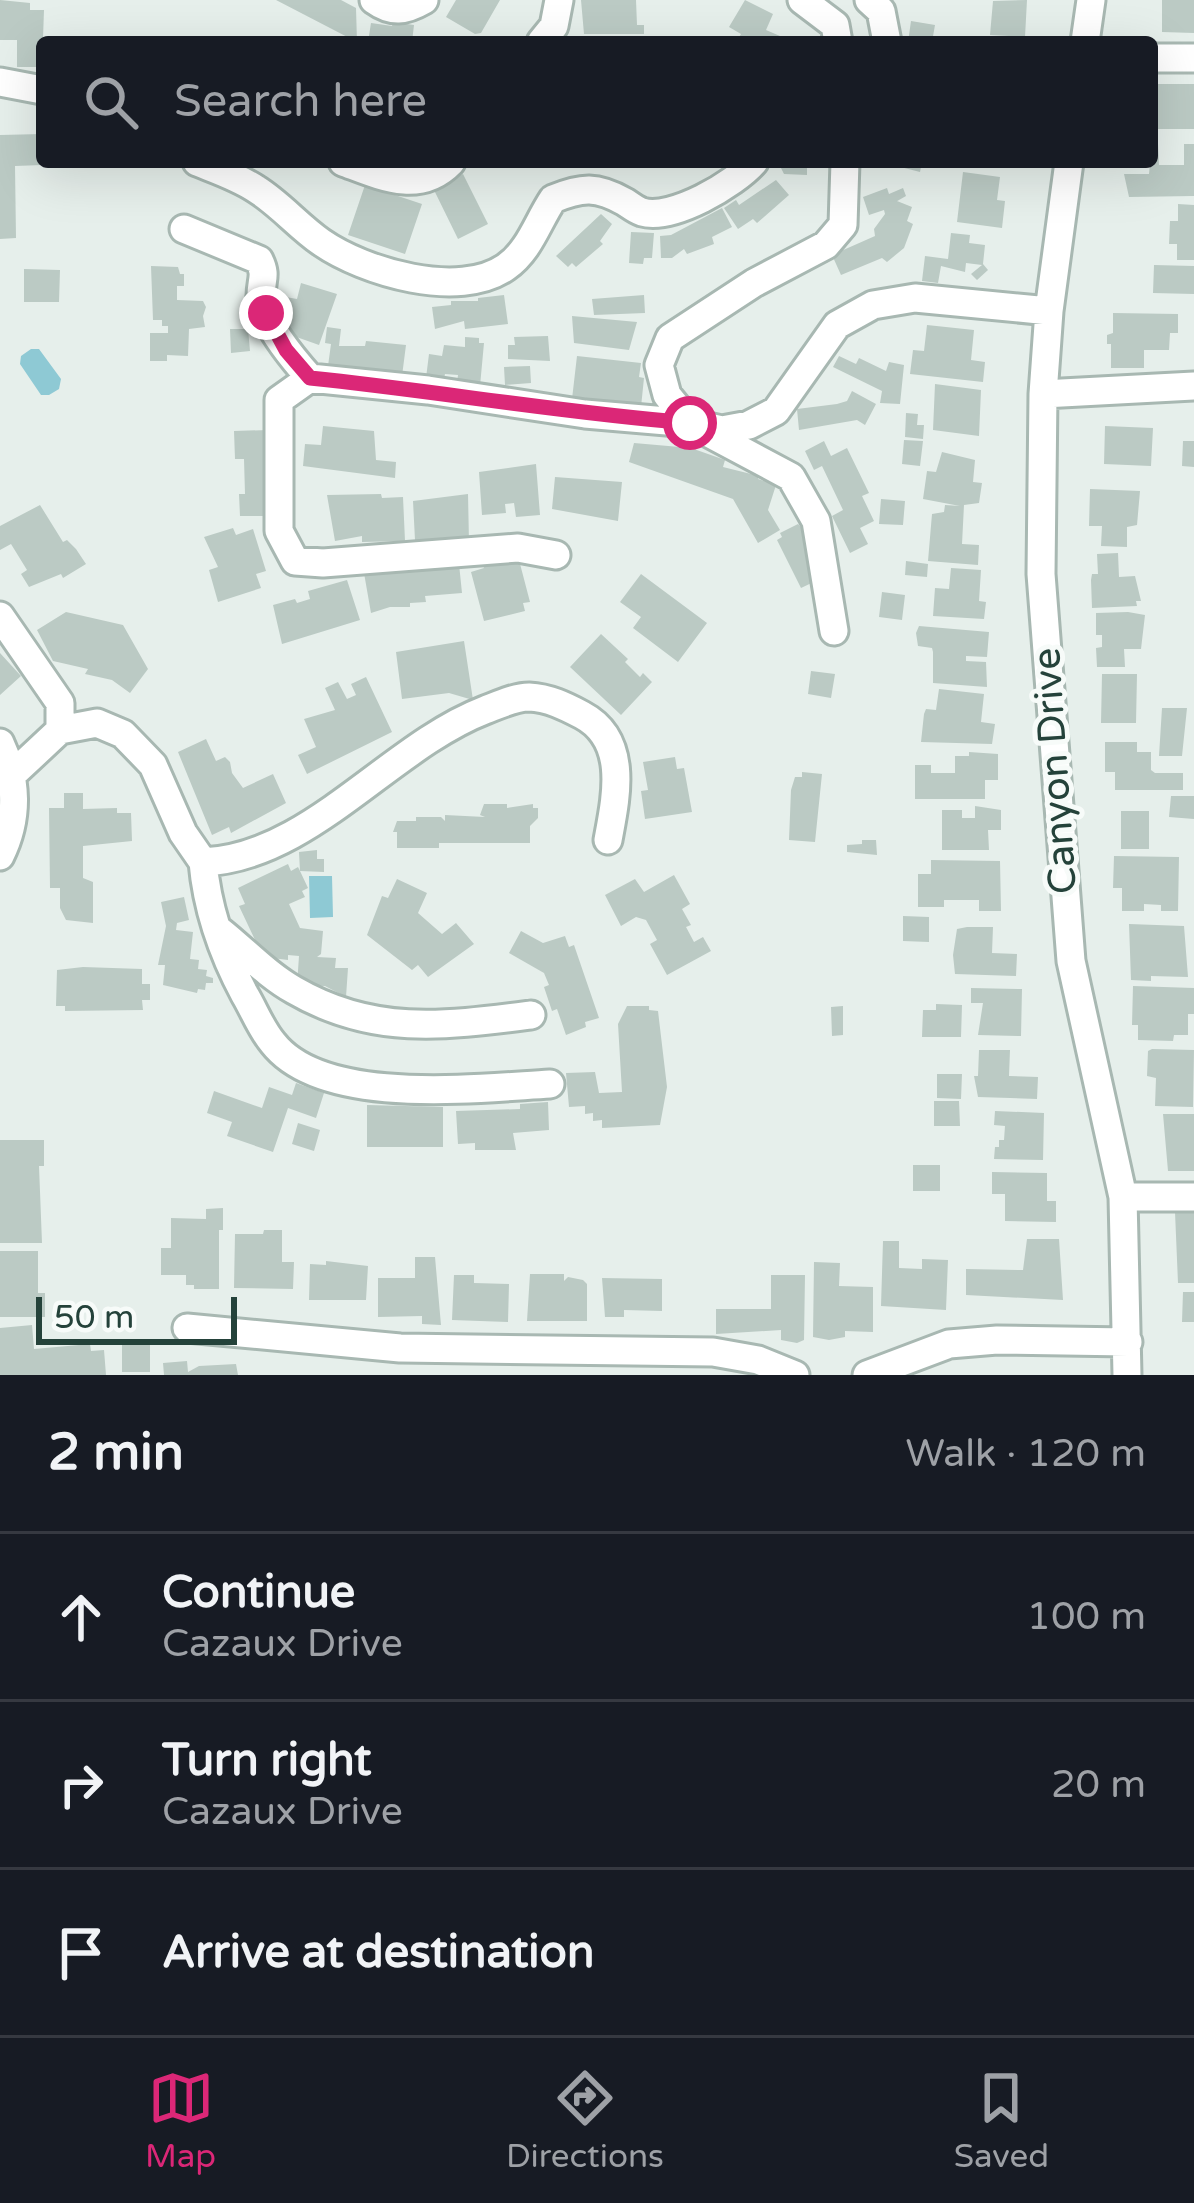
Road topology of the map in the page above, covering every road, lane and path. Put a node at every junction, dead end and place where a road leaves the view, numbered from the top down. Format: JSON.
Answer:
{"nodes":[{"id":1,"x":374,"y":0,"type":"edge"},
{"id":2,"x":424,"y":0,"type":"edge"},
{"id":3,"x":560,"y":0,"type":"edge"},
{"id":4,"x":802,"y":0,"type":"edge"},
{"id":5,"x":868,"y":0,"type":"edge"},
{"id":6,"x":1090,"y":0,"type":"edge"},
{"id":7,"x":546,"y":36,"type":"edge"},
{"id":8,"x":837,"y":36,"type":"edge"},
{"id":9,"x":886,"y":36,"type":"edge"},
{"id":10,"x":1086,"y":36,"type":"edge"},
{"id":11,"x":1158,"y":58,"type":"edge"},
{"id":12,"x":1194,"y":58,"type":"edge"},
{"id":13,"x":0,"y":82,"type":"edge"},
{"id":14,"x":36,"y":89,"type":"edge"},
{"id":15,"x":210,"y":168,"type":"edge"},
{"id":16,"x":360,"y":168,"type":"edge"},
{"id":17,"x":446,"y":168,"type":"edge"},
{"id":18,"x":748,"y":168,"type":"edge"},
{"id":19,"x":845,"y":168,"type":"edge"},
{"id":20,"x":1068,"y":168,"type":"edge"},
{"id":21,"x":184,"y":229,"type":"dead end"},
{"id":22,"x":1049,"y":311,"type":"junction"},
{"id":23,"x":310,"y":378,"type":"junction"},
{"id":24,"x":1194,"y":386,"type":"edge"},
{"id":25,"x":1043,"y":394,"type":"junction"},
{"id":26,"x":690,"y":423,"type":"junction"},
{"id":27,"x":556,"y":555,"type":"dead end"},
{"id":28,"x":0,"y":616,"type":"edge"},
{"id":29,"x":834,"y":631,"type":"dead end"},
{"id":30,"x":60,"y":730,"type":"junction"},
{"id":31,"x":0,"y":742,"type":"edge"},
{"id":32,"x":14,"y":773,"type":"junction"},
{"id":33,"x":608,"y":840,"type":"dead end"},
{"id":34,"x":0,"y":856,"type":"edge"},
{"id":35,"x":203,"y":862,"type":"junction"},
{"id":36,"x":217,"y":928,"type":"junction"},
{"id":37,"x":532,"y":1016,"type":"dead end"},
{"id":38,"x":550,"y":1084,"type":"dead end"},
{"id":39,"x":1123,"y":1196,"type":"junction"},
{"id":40,"x":1194,"y":1197,"type":"edge"},
{"id":41,"x":188,"y":1328,"type":"dead end"},
{"id":42,"x":1128,"y":1342,"type":"junction"},
{"id":43,"x":795,"y":1375,"type":"edge"},
{"id":44,"x":867,"y":1375,"type":"edge"},
{"id":45,"x":1127,"y":1375,"type":"edge"}],
"edges":[{"from":1,"to":2,"type":"street"},
{"from":3,"to":7,"type":"street"},
{"from":4,"to":8,"type":"street"},
{"from":5,"to":9,"type":"street"},
{"from":6,"to":10,"type":"street"},
{"from":11,"to":12,"type":"street"},
{"from":13,"to":14,"type":"street"},
{"from":15,"to":18,"type":"street"},
{"from":16,"to":17,"type":"street"},
{"from":19,"to":26,"type":"street"},
{"from":20,"to":22,"type":"street","name":"Canyon Drive"},
{"from":21,"to":23,"type":"street"},
{"from":22,"to":25,"type":"street","name":"Canyon Drive"},
{"from":22,"to":26,"type":"street"},
{"from":23,"to":26,"type":"street"},
{"from":23,"to":27,"type":"street"},
{"from":24,"to":25,"type":"street"},
{"from":25,"to":39,"type":"street","name":"Canyon Drive"},
{"from":26,"to":29,"type":"street"},
{"from":28,"to":30,"type":"street"},
{"from":30,"to":32,"type":"street"},
{"from":30,"to":35,"type":"street"},
{"from":31,"to":32,"type":"street"},
{"from":32,"to":34,"type":"street"},
{"from":33,"to":35,"type":"street"},
{"from":35,"to":36,"type":"street"},
{"from":36,"to":37,"type":"street"},
{"from":36,"to":38,"type":"street"},
{"from":39,"to":40,"type":"street"},
{"from":39,"to":42,"type":"street","name":"Canyon Drive"},
{"from":41,"to":43,"type":"street"},
{"from":42,"to":44,"type":"street"},
{"from":42,"to":45,"type":"street","name":"Canyon Drive"}]}
